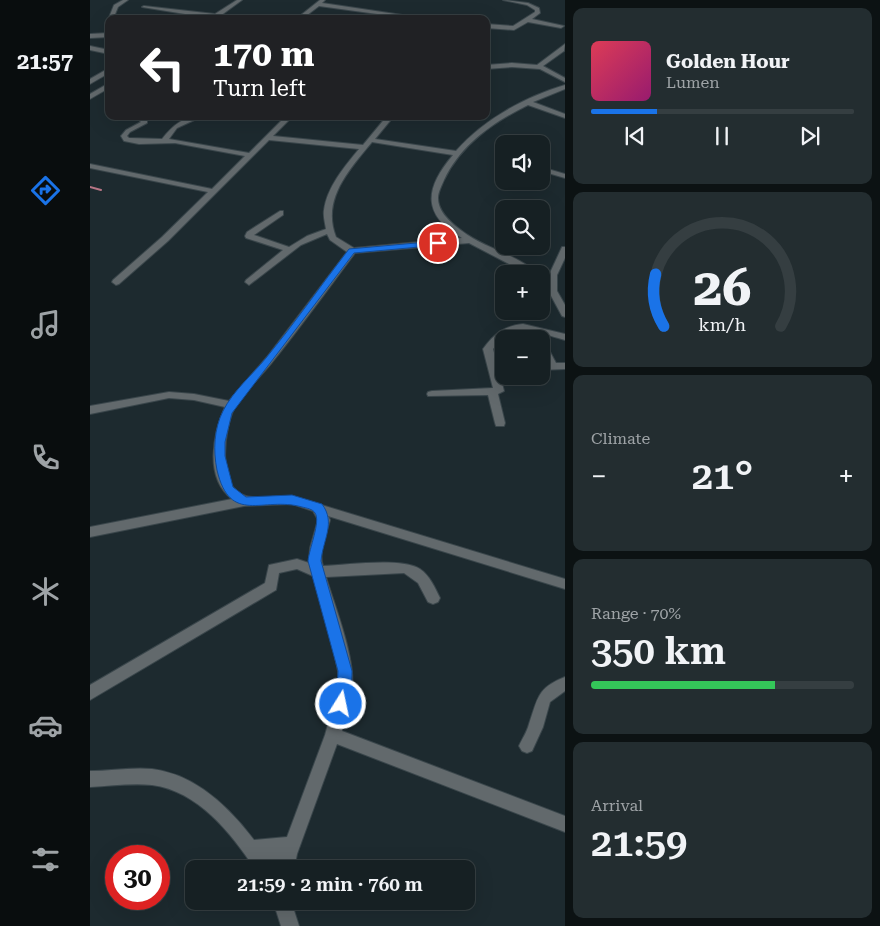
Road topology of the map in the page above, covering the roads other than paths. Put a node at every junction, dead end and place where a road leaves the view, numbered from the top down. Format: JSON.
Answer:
{"nodes":[{"id":1,"x":126,"y":0,"type":"edge"},
{"id":2,"x":240,"y":0,"type":"edge"},
{"id":3,"x":323,"y":0,"type":"edge"},
{"id":4,"x":505,"y":0,"type":"edge"},
{"id":5,"x":317,"y":4,"type":"junction"},
{"id":6,"x":144,"y":7,"type":"dead end"},
{"id":7,"x":182,"y":7,"type":"dead end"},
{"id":8,"x":175,"y":11,"type":"junction"},
{"id":9,"x":112,"y":15,"type":"edge"},
{"id":10,"x":197,"y":15,"type":"edge"},
{"id":11,"x":218,"y":15,"type":"edge"},
{"id":12,"x":303,"y":15,"type":"edge"},
{"id":13,"x":382,"y":15,"type":"edge"},
{"id":14,"x":528,"y":20,"type":"junction"},
{"id":15,"x":490,"y":26,"type":"edge"},
{"id":16,"x":561,"y":26,"type":"dead end"},
{"id":17,"x":105,"y":34,"type":"edge"},
{"id":18,"x":90,"y":36,"type":"edge"},
{"id":19,"x":565,"y":46,"type":"edge"},
{"id":20,"x":90,"y":48,"type":"edge"},
{"id":21,"x":105,"y":51,"type":"edge"},
{"id":22,"x":490,"y":67,"type":"edge"},
{"id":23,"x":539,"y":67,"type":"junction"},
{"id":24,"x":105,"y":73,"type":"edge"},
{"id":25,"x":565,"y":80,"type":"edge"},
{"id":26,"x":90,"y":82,"type":"edge"},
{"id":27,"x":565,"y":87,"type":"edge"},
{"id":28,"x":105,"y":88,"type":"edge"},
{"id":29,"x":90,"y":98,"type":"edge"},
{"id":30,"x":526,"y":102,"type":"junction"},
{"id":31,"x":565,"y":116,"type":"edge"},
{"id":32,"x":144,"y":120,"type":"edge"},
{"id":33,"x":190,"y":120,"type":"edge"},
{"id":34,"x":286,"y":120,"type":"edge"},
{"id":35,"x":388,"y":120,"type":"edge"},
{"id":36,"x":268,"y":138,"type":"junction"},
{"id":37,"x":370,"y":140,"type":"junction"},
{"id":38,"x":164,"y":141,"type":"junction"},
{"id":39,"x":363,"y":147,"type":"junction"},
{"id":40,"x":456,"y":153,"type":"junction"},
{"id":41,"x":249,"y":155,"type":"junction"},
{"id":42,"x":90,"y":166,"type":"edge"},
{"id":43,"x":550,"y":172,"type":"edge"},
{"id":44,"x":565,"y":176,"type":"edge"},
{"id":45,"x":213,"y":192,"type":"junction"},
{"id":46,"x":280,"y":213,"type":"dead end"},
{"id":47,"x":329,"y":231,"type":"junction"},
{"id":48,"x":471,"y":240,"type":"junction"},
{"id":49,"x":565,"y":249,"type":"edge"},
{"id":50,"x":290,"y":250,"type":"junction"},
{"id":51,"x":352,"y":251,"type":"junction"},
{"id":52,"x":562,"y":260,"type":"edge"},
{"id":53,"x":517,"y":265,"type":"edge"},
{"id":54,"x":116,"y":282,"type":"dead end"},
{"id":55,"x":250,"y":282,"type":"dead end"},
{"id":56,"x":550,"y":288,"type":"edge"},
{"id":57,"x":553,"y":291,"type":"junction"},
{"id":58,"x":565,"y":314,"type":"edge"},
{"id":59,"x":565,"y":336,"type":"edge"},
{"id":60,"x":550,"y":361,"type":"edge"},
{"id":61,"x":565,"y":366,"type":"edge"},
{"id":62,"x":553,"y":367,"type":"joint"},
{"id":63,"x":493,"y":368,"type":"joint"},
{"id":64,"x":492,"y":392,"type":"junction"},
{"id":65,"x":432,"y":394,"type":"dead end"},
{"id":66,"x":231,"y":405,"type":"junction"},
{"id":67,"x":90,"y":410,"type":"edge"},
{"id":68,"x":500,"y":423,"type":"dead end"},
{"id":69,"x":244,"y":501,"type":"junction"},
{"id":70,"x":318,"y":507,"type":"junction"},
{"id":71,"x":343,"y":515,"type":"junction"},
{"id":72,"x":322,"y":527,"type":"junction"},
{"id":73,"x":90,"y":532,"type":"edge"},
{"id":74,"x":317,"y":572,"type":"junction"},
{"id":75,"x":565,"y":584,"type":"edge"},
{"id":76,"x":433,"y":598,"type":"dead end"},
{"id":77,"x":565,"y":684,"type":"edge"},
{"id":78,"x":90,"y":693,"type":"edge"},
{"id":79,"x":333,"y":735,"type":"junction"},
{"id":80,"x":527,"y":746,"type":"dead end"},
{"id":81,"x":90,"y":779,"type":"edge"},
{"id":82,"x":565,"y":824,"type":"edge"},
{"id":83,"x":291,"y":843,"type":"junction"},
{"id":84,"x":251,"y":848,"type":"junction"},
{"id":85,"x":258,"y":860,"type":"edge"},
{"id":86,"x":276,"y":860,"type":"edge"},
{"id":87,"x":288,"y":860,"type":"edge"},
{"id":88,"x":286,"y":910,"type":"edge"},
{"id":89,"x":290,"y":926,"type":"edge"}],
"edges":[{"from":1,"to":9,"type":"street"},
{"from":2,"to":11,"type":"street"},
{"from":3,"to":5,"type":"street"},
{"from":4,"to":14,"type":"street"},
{"from":5,"to":12,"type":"street"},
{"from":5,"to":13,"type":"street"},
{"from":6,"to":8,"type":"street"},
{"from":7,"to":8,"type":"street"},
{"from":8,"to":10,"type":"street"},
{"from":14,"to":15,"type":"street"},
{"from":14,"to":16,"type":"street"},
{"from":17,"to":18,"type":"street"},
{"from":19,"to":23,"type":"street"},
{"from":20,"to":21,"type":"street"},
{"from":22,"to":23,"type":"street"},
{"from":23,"to":25,"type":"street"},
{"from":24,"to":26,"type":"street"},
{"from":27,"to":30,"type":"street"},
{"from":28,"to":29,"type":"street"},
{"from":30,"to":31,"type":"street"},
{"from":30,"to":40,"type":"street"},
{"from":32,"to":38,"type":"street"},
{"from":33,"to":38,"type":"street"},
{"from":34,"to":36,"type":"street"},
{"from":35,"to":37,"type":"street"},
{"from":36,"to":39,"type":"street"},
{"from":36,"to":41,"type":"street"},
{"from":37,"to":39,"type":"street"},
{"from":37,"to":40,"type":"street"},
{"from":38,"to":41,"type":"street"},
{"from":39,"to":47,"type":"street"},
{"from":40,"to":48,"type":"street"},
{"from":41,"to":45,"type":"street"},
{"from":42,"to":45,"type":"street"},
{"from":43,"to":44,"type":"street"},
{"from":45,"to":54,"type":"street"},
{"from":46,"to":50,"type":"street"},
{"from":47,"to":50,"type":"street"},
{"from":47,"to":51,"type":"street"},
{"from":48,"to":51,"type":"street"},
{"from":48,"to":53,"type":"street"},
{"from":49,"to":52,"type":"street"},
{"from":50,"to":55,"type":"street"},
{"from":51,"to":66,"type":"street"},
{"from":52,"to":57,"type":"street"},
{"from":56,"to":57,"type":"street"},
{"from":57,"to":58,"type":"street"},
{"from":59,"to":63,"type":"street"},
{"from":60,"to":62,"type":"street"},
{"from":61,"to":62,"type":"street"},
{"from":63,"to":64,"type":"street"},
{"from":64,"to":65,"type":"street"},
{"from":64,"to":68,"type":"street"},
{"from":66,"to":67,"type":"street"},
{"from":66,"to":69,"type":"street"},
{"from":69,"to":70,"type":"street"},
{"from":69,"to":73,"type":"street"},
{"from":70,"to":71,"type":"street"},
{"from":70,"to":72,"type":"street"},
{"from":71,"to":72,"type":"street"},
{"from":71,"to":75,"type":"street"},
{"from":72,"to":74,"type":"street"},
{"from":74,"to":76,"type":"street"},
{"from":74,"to":78,"type":"street"},
{"from":74,"to":79,"type":"street"},
{"from":77,"to":80,"type":"street"},
{"from":79,"to":82,"type":"street"},
{"from":79,"to":83,"type":"street"},
{"from":81,"to":84,"type":"street"},
{"from":83,"to":84,"type":"street"},
{"from":83,"to":86,"type":"street"},
{"from":83,"to":87,"type":"street"},
{"from":84,"to":85,"type":"street"},
{"from":88,"to":89,"type":"street"}]}
